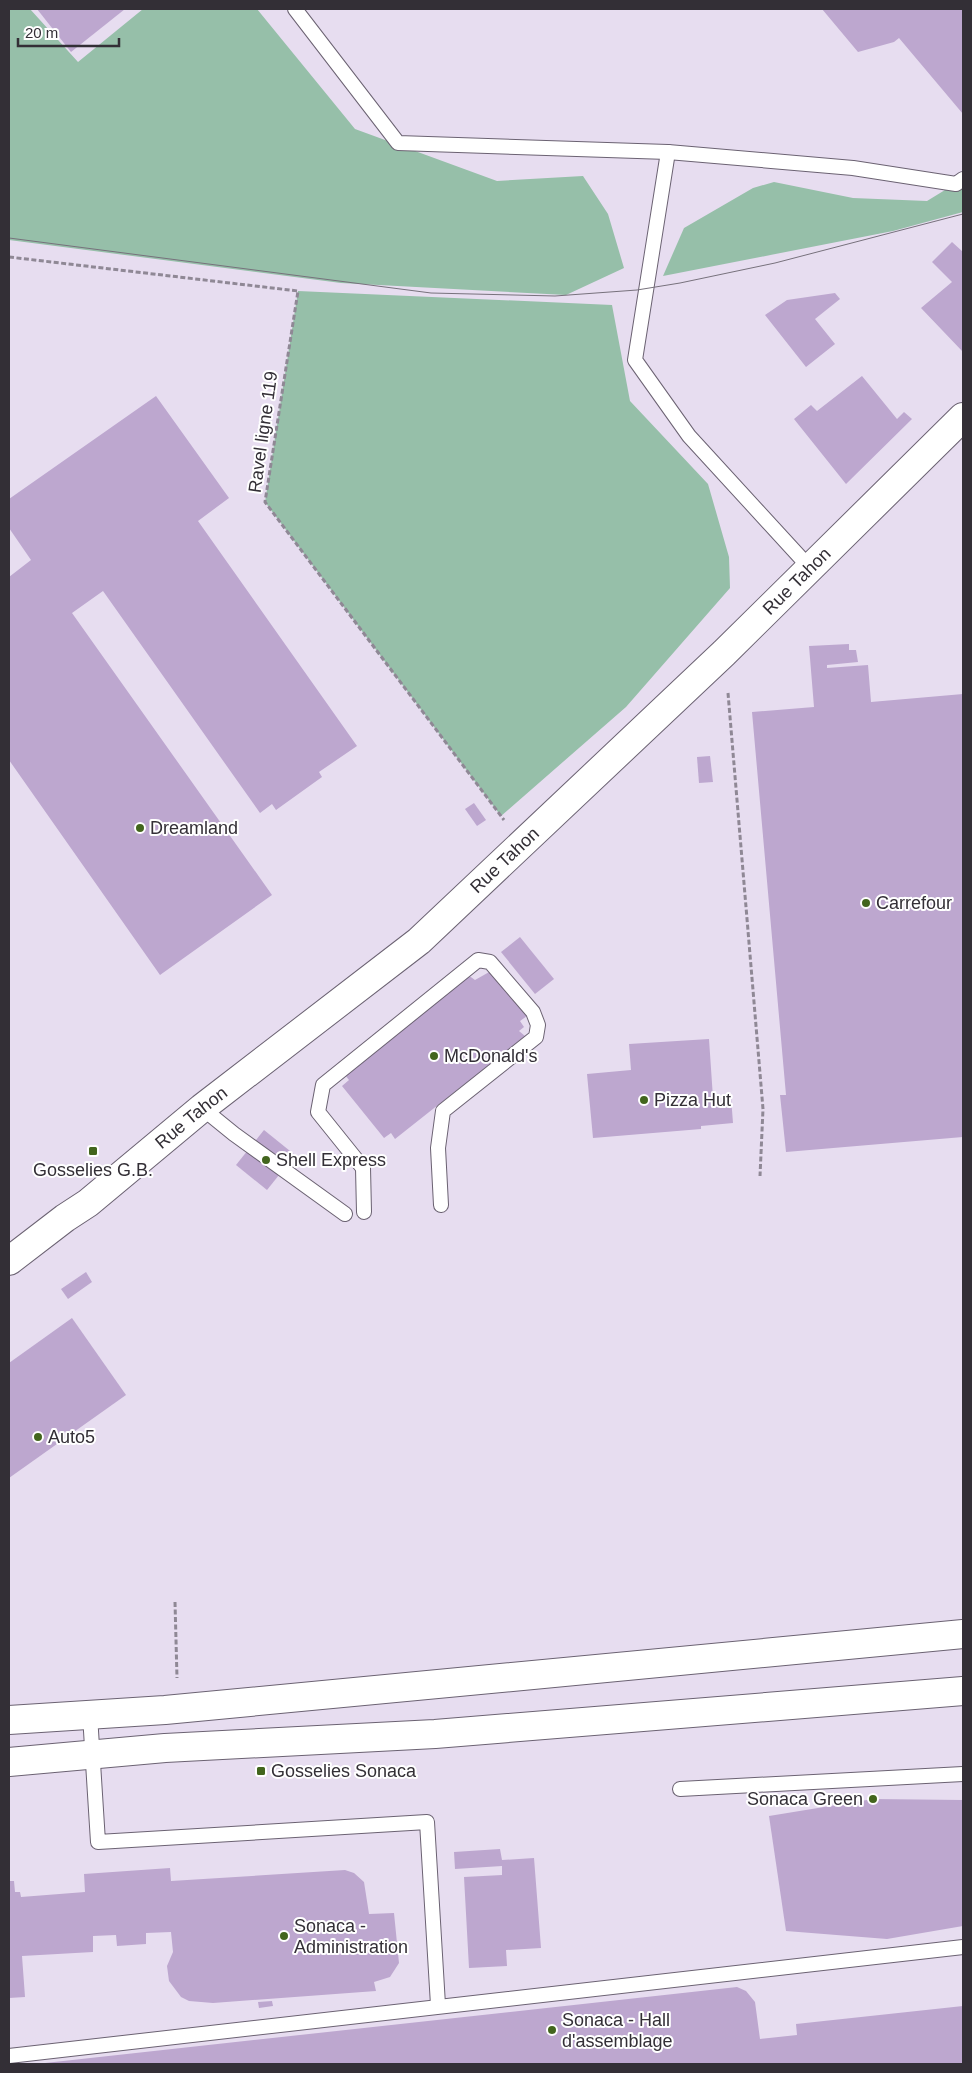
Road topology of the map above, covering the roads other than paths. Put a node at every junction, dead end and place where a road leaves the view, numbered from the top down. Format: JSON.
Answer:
{"nodes":[{"id":1,"x":295,"y":9,"type":"edge"},
{"id":2,"x":668,"y":152,"type":"junction"},
{"id":3,"x":963,"y":179,"type":"edge"},
{"id":4,"x":963,"y":417,"type":"edge"},
{"id":5,"x":810,"y":568,"type":"junction"},
{"id":6,"x":202,"y":1108,"type":"junction"},
{"id":7,"x":441,"y":1205,"type":"dead end"},
{"id":8,"x":364,"y":1212,"type":"dead end"},
{"id":9,"x":345,"y":1214,"type":"dead end"},
{"id":10,"x":9,"y":1261,"type":"edge"},
{"id":11,"x":963,"y":1634,"type":"edge"},
{"id":12,"x":963,"y":1690,"type":"edge"},
{"id":13,"x":90,"y":1715,"type":"junction"},
{"id":14,"x":9,"y":1720,"type":"edge"},
{"id":15,"x":92,"y":1755,"type":"junction"},
{"id":16,"x":9,"y":1762,"type":"edge"},
{"id":17,"x":963,"y":1774,"type":"edge"},
{"id":18,"x":680,"y":1789,"type":"dead end"},
{"id":19,"x":963,"y":1947,"type":"edge"},
{"id":20,"x":438,"y":2006,"type":"junction"},
{"id":21,"x":9,"y":2056,"type":"edge"}],
"edges":[{"from":1,"to":2,"type":"lane"},
{"from":2,"to":3,"type":"lane"},
{"from":2,"to":5,"type":"lane"},
{"from":4,"to":5,"type":"main road","name":"Rue Tahon"},
{"from":5,"to":6,"type":"main road","name":"Rue Tahon"},
{"from":6,"to":9,"type":"lane"},
{"from":6,"to":10,"type":"main road","name":"Rue Tahon"},
{"from":7,"to":8,"type":"lane"},
{"from":11,"to":13,"type":"main road"},
{"from":12,"to":15,"type":"main road"},
{"from":13,"to":14,"type":"main road"},
{"from":13,"to":15,"type":"lane"},
{"from":15,"to":16,"type":"main road"},
{"from":15,"to":20,"type":"lane"},
{"from":17,"to":18,"type":"lane"},
{"from":19,"to":20,"type":"lane"},
{"from":20,"to":21,"type":"lane"}]}
